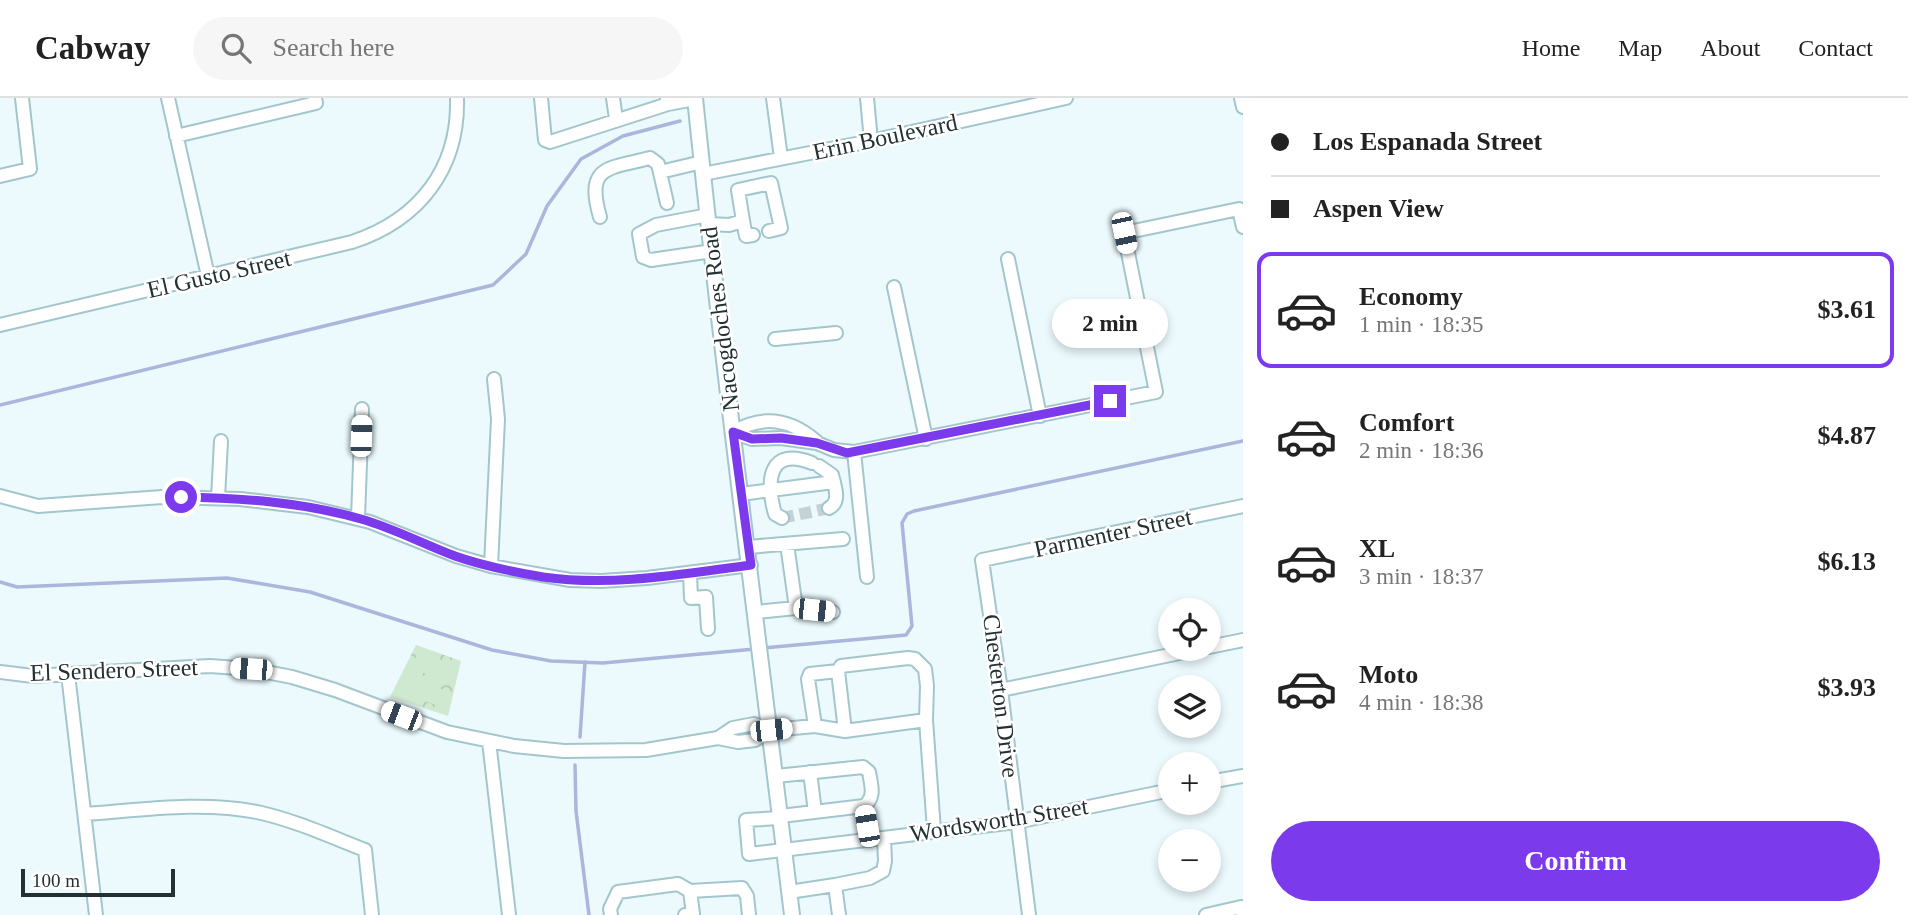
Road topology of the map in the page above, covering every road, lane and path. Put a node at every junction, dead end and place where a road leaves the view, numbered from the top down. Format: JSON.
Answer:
{"nodes":[{"id":1,"x":22,"y":98,"type":"edge"},
{"id":2,"x":168,"y":98,"type":"edge"},
{"id":3,"x":457,"y":98,"type":"edge"},
{"id":4,"x":541,"y":98,"type":"edge"},
{"id":5,"x":613,"y":98,"type":"edge"},
{"id":6,"x":773,"y":98,"type":"edge"},
{"id":7,"x":867,"y":98,"type":"edge"},
{"id":8,"x":1066,"y":98,"type":"edge"},
{"id":9,"x":1241,"y":98,"type":"edge"},
{"id":10,"x":695,"y":99,"type":"edge"},
{"id":11,"x":316,"y":100,"type":"edge"},
{"id":12,"x":668,"y":101,"type":"edge"},
{"id":13,"x":1243,"y":107,"type":"edge"},
{"id":14,"x":616,"y":119,"type":"junction"},
{"id":15,"x":176,"y":136,"type":"junction"},
{"id":16,"x":871,"y":141,"type":"junction"},
{"id":17,"x":781,"y":158,"type":"junction"},
{"id":18,"x":767,"y":161,"type":"junction"},
{"id":19,"x":703,"y":168,"type":"junction"},
{"id":20,"x":660,"y":172,"type":"junction"},
{"id":21,"x":0,"y":176,"type":"edge"},
{"id":22,"x":771,"y":183,"type":"junction"},
{"id":23,"x":667,"y":203,"type":"dead end"},
{"id":24,"x":600,"y":217,"type":"dead end"},
{"id":25,"x":709,"y":220,"type":"junction"},
{"id":26,"x":743,"y":221,"type":"junction"},
{"id":27,"x":1243,"y":227,"type":"edge"},
{"id":28,"x":775,"y":230,"type":"dead end"},
{"id":29,"x":749,"y":235,"type":"dead end"},
{"id":30,"x":712,"y":251,"type":"junction"},
{"id":31,"x":1008,"y":259,"type":"dead end"},
{"id":32,"x":208,"y":276,"type":"junction"},
{"id":33,"x":894,"y":287,"type":"dead end"},
{"id":34,"x":0,"y":325,"type":"edge"},
{"id":35,"x":836,"y":333,"type":"dead end"},
{"id":36,"x":775,"y":339,"type":"dead end"},
{"id":37,"x":494,"y":379,"type":"dead end"},
{"id":38,"x":362,"y":409,"type":"dead end"},
{"id":39,"x":1040,"y":416,"type":"junction"},
{"id":40,"x":733,"y":432,"type":"junction"},
{"id":41,"x":926,"y":439,"type":"junction"},
{"id":42,"x":221,"y":441,"type":"dead end"},
{"id":43,"x":854,"y":452,"type":"junction"},
{"id":44,"x":820,"y":470,"type":"junction"},
{"id":45,"x":769,"y":490,"type":"junction"},
{"id":46,"x":741,"y":494,"type":"junction"},
{"id":47,"x":0,"y":496,"type":"edge"},
{"id":48,"x":219,"y":498,"type":"junction"},
{"id":49,"x":1243,"y":506,"type":"edge"},
{"id":50,"x":829,"y":508,"type":"dead end"},
{"id":51,"x":358,"y":518,"type":"junction"},
{"id":52,"x":782,"y":518,"type":"dead end"},
{"id":53,"x":843,"y":539,"type":"dead end"},
{"id":54,"x":787,"y":544,"type":"junction"},
{"id":55,"x":748,"y":547,"type":"junction"},
{"id":56,"x":982,"y":561,"type":"joint"},
{"id":57,"x":751,"y":565,"type":"junction"},
{"id":58,"x":491,"y":566,"type":"junction"},
{"id":59,"x":690,"y":573,"type":"junction"},
{"id":60,"x":867,"y":577,"type":"dead end"},
{"id":61,"x":796,"y":608,"type":"junction"},
{"id":62,"x":833,"y":612,"type":"dead end"},
{"id":63,"x":757,"y":617,"type":"junction"},
{"id":64,"x":708,"y":629,"type":"dead end"},
{"id":65,"x":1243,"y":640,"type":"edge"},
{"id":66,"x":1221,"y":645,"type":"edge"},
{"id":67,"x":1158,"y":657,"type":"edge"},
{"id":68,"x":838,"y":671,"type":"junction"},
{"id":69,"x":0,"y":672,"type":"edge"},
{"id":70,"x":68,"y":674,"type":"junction"},
{"id":71,"x":1001,"y":690,"type":"junction"},
{"id":72,"x":926,"y":720,"type":"junction"},
{"id":73,"x":815,"y":726,"type":"junction"},
{"id":74,"x":771,"y":730,"type":"junction"},
{"id":75,"x":845,"y":731,"type":"junction"},
{"id":76,"x":489,"y":741,"type":"junction"},
{"id":77,"x":810,"y":772,"type":"junction"},
{"id":78,"x":776,"y":776,"type":"junction"},
{"id":79,"x":1243,"y":776,"type":"edge"},
{"id":80,"x":1221,"y":780,"type":"edge"},
{"id":81,"x":1158,"y":793,"type":"edge"},
{"id":82,"x":864,"y":806,"type":"junction"},
{"id":83,"x":816,"y":811,"type":"junction"},
{"id":84,"x":85,"y":814,"type":"junction"},
{"id":85,"x":781,"y":817,"type":"junction"},
{"id":86,"x":1016,"y":822,"type":"junction"},
{"id":87,"x":934,"y":830,"type":"junction"},
{"id":88,"x":884,"y":838,"type":"junction"},
{"id":89,"x":870,"y":840,"type":"junction"},
{"id":90,"x":784,"y":850,"type":"junction"},
{"id":91,"x":835,"y":886,"type":"junction"},
{"id":92,"x":690,"y":891,"type":"junction"},
{"id":93,"x":789,"y":892,"type":"junction"},
{"id":94,"x":1242,"y":911,"type":"edge"},
{"id":95,"x":96,"y":915,"type":"edge"},
{"id":96,"x":372,"y":915,"type":"edge"},
{"id":97,"x":509,"y":915,"type":"edge"},
{"id":98,"x":611,"y":915,"type":"edge"},
{"id":99,"x":685,"y":915,"type":"edge"},
{"id":100,"x":749,"y":915,"type":"edge"},
{"id":101,"x":792,"y":915,"type":"edge"},
{"id":102,"x":839,"y":915,"type":"edge"},
{"id":103,"x":1029,"y":915,"type":"edge"},
{"id":104,"x":1206,"y":915,"type":"edge"}],
"edges":[{"from":1,"to":21,"type":"street"},
{"from":2,"to":15,"type":"street"},
{"from":3,"to":32,"type":"street","name":"El Gusto Street"},
{"from":4,"to":14,"type":"street"},
{"from":5,"to":14,"type":"street"},
{"from":6,"to":17,"type":"street"},
{"from":7,"to":16,"type":"street"},
{"from":8,"to":16,"type":"street","name":"Erin Boulevard"},
{"from":9,"to":13,"type":"street"},
{"from":10,"to":12,"type":"street"},
{"from":10,"to":19,"type":"main road","name":"Nacogdoches Road"},
{"from":11,"to":15,"type":"street"},
{"from":12,"to":14,"type":"street"},
{"from":15,"to":32,"type":"street"},
{"from":16,"to":17,"type":"street","name":"Erin Boulevard"},
{"from":17,"to":18,"type":"street","name":"Erin Boulevard"},
{"from":18,"to":19,"type":"street","name":"Erin Boulevard"},
{"from":18,"to":22,"type":"street"},
{"from":19,"to":20,"type":"street","name":"Erin Boulevard"},
{"from":19,"to":25,"type":"main road","name":"Nacogdoches Road"},
{"from":20,"to":23,"type":"street"},
{"from":20,"to":24,"type":"street"},
{"from":22,"to":26,"type":"street"},
{"from":22,"to":28,"type":"street"},
{"from":25,"to":26,"type":"street"},
{"from":25,"to":30,"type":"main road","name":"Nacogdoches Road"},
{"from":25,"to":30,"type":"street"},
{"from":26,"to":29,"type":"street"},
{"from":27,"to":39,"type":"street"},
{"from":30,"to":40,"type":"main road","name":"Nacogdoches Road"},
{"from":31,"to":39,"type":"street"},
{"from":32,"to":34,"type":"street","name":"El Gusto Street"},
{"from":33,"to":41,"type":"street"},
{"from":35,"to":36,"type":"street"},
{"from":37,"to":58,"type":"street"},
{"from":38,"to":51,"type":"street"},
{"from":39,"to":41,"type":"street"},
{"from":40,"to":43,"type":"street"},
{"from":40,"to":46,"type":"main road","name":"Nacogdoches Road"},
{"from":41,"to":43,"type":"street"},
{"from":42,"to":48,"type":"street"},
{"from":43,"to":60,"type":"street"},
{"from":44,"to":45,"type":"street"},
{"from":44,"to":45,"type":"street"},
{"from":44,"to":50,"type":"street"},
{"from":45,"to":46,"type":"street"},
{"from":45,"to":52,"type":"street"},
{"from":46,"to":55,"type":"main road","name":"Nacogdoches Road"},
{"from":47,"to":48,"type":"street"},
{"from":48,"to":51,"type":"street"},
{"from":49,"to":56,"type":"street","name":"Parmenter Street"},
{"from":51,"to":58,"type":"street"},
{"from":53,"to":54,"type":"street"},
{"from":54,"to":55,"type":"street"},
{"from":54,"to":61,"type":"street"},
{"from":55,"to":57,"type":"main road","name":"Nacogdoches Road"},
{"from":56,"to":71,"type":"street","name":"Chesterton Drive"},
{"from":57,"to":59,"type":"street"},
{"from":57,"to":63,"type":"main road","name":"Nacogdoches Road"},
{"from":58,"to":59,"type":"street"},
{"from":59,"to":64,"type":"street"},
{"from":61,"to":62,"type":"street"},
{"from":61,"to":63,"type":"street"},
{"from":63,"to":74,"type":"main road","name":"Nacogdoches Road"},
{"from":65,"to":66,"type":"street"},
{"from":67,"to":71,"type":"street"},
{"from":68,"to":72,"type":"street"},
{"from":68,"to":73,"type":"street"},
{"from":68,"to":75,"type":"street"},
{"from":69,"to":70,"type":"street","name":"El Sendero Street"},
{"from":70,"to":76,"type":"street","name":"El Sendero Street"},
{"from":70,"to":84,"type":"street"},
{"from":71,"to":86,"type":"street","name":"Chesterton Drive"},
{"from":72,"to":75,"type":"street","name":"El Sendero Street"},
{"from":72,"to":87,"type":"street"},
{"from":73,"to":74,"type":"street","name":"El Sendero Street"},
{"from":73,"to":75,"type":"street","name":"El Sendero Street"},
{"from":74,"to":76,"type":"street","name":"El Sendero Street"},
{"from":74,"to":78,"type":"main road","name":"Nacogdoches Road"},
{"from":76,"to":97,"type":"street"},
{"from":77,"to":78,"type":"street"},
{"from":77,"to":82,"type":"street"},
{"from":77,"to":83,"type":"street"},
{"from":78,"to":85,"type":"main road","name":"Nacogdoches Road"},
{"from":79,"to":80,"type":"street"},
{"from":81,"to":86,"type":"street","name":"Wordsworth Street"},
{"from":82,"to":83,"type":"street"},
{"from":82,"to":89,"type":"street"},
{"from":83,"to":85,"type":"street"},
{"from":84,"to":95,"type":"street"},
{"from":84,"to":96,"type":"street"},
{"from":85,"to":90,"type":"main road","name":"Nacogdoches Road"},
{"from":85,"to":90,"type":"street","name":"Wordsworth Street"},
{"from":86,"to":87,"type":"street","name":"Wordsworth Street"},
{"from":86,"to":103,"type":"street","name":"Chesterton Drive"},
{"from":87,"to":88,"type":"street","name":"Wordsworth Street"},
{"from":88,"to":89,"type":"street","name":"Wordsworth Street"},
{"from":88,"to":91,"type":"street"},
{"from":89,"to":90,"type":"street","name":"Wordsworth Street"},
{"from":90,"to":93,"type":"main road","name":"Nacogdoches Road"},
{"from":91,"to":93,"type":"street"},
{"from":91,"to":102,"type":"street"},
{"from":92,"to":98,"type":"street"},
{"from":92,"to":99,"type":"street"},
{"from":92,"to":100,"type":"street"},
{"from":93,"to":101,"type":"main road","name":"Nacogdoches Road"},
{"from":94,"to":104,"type":"street"}]}
